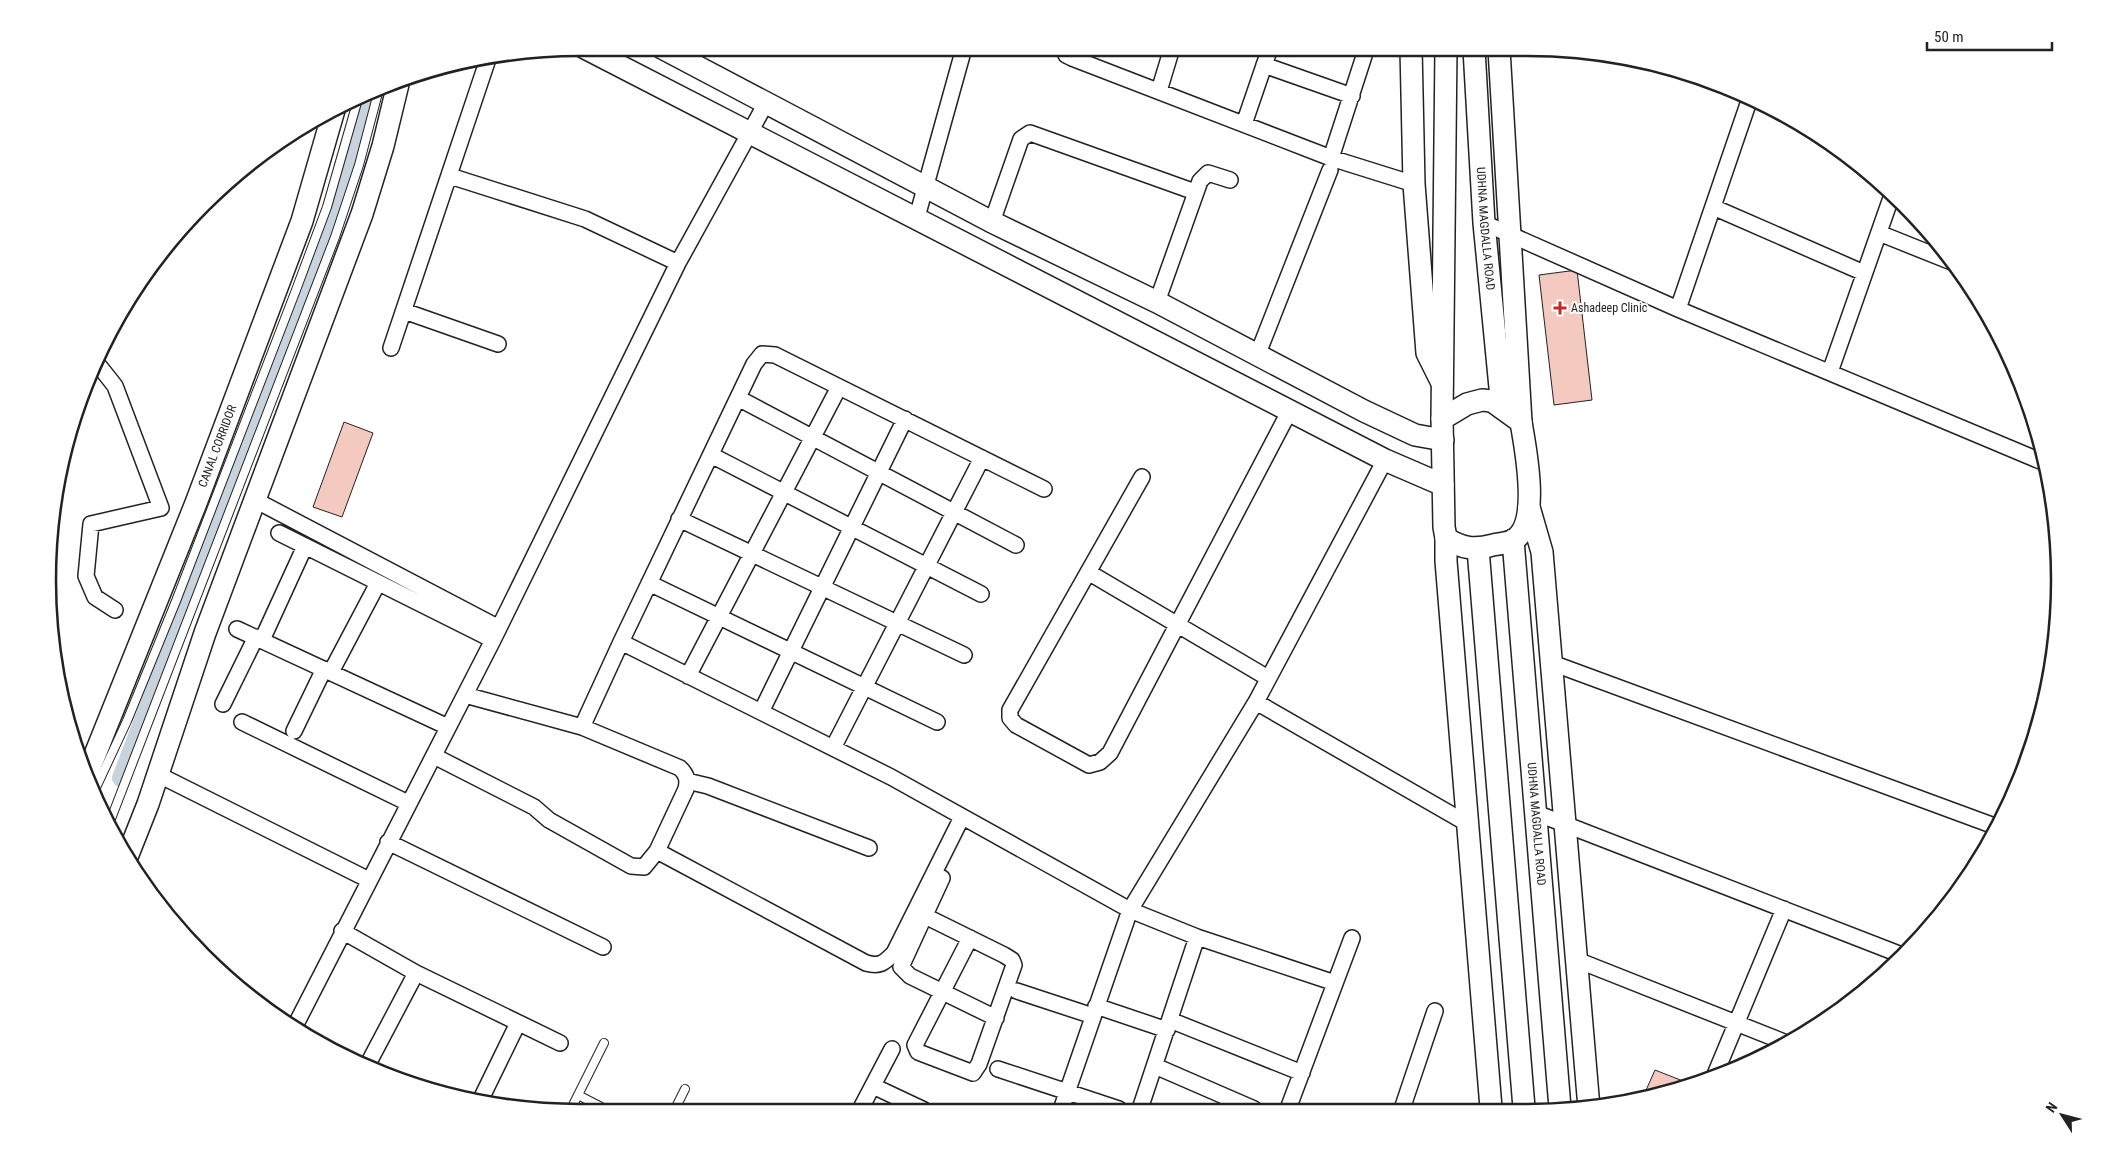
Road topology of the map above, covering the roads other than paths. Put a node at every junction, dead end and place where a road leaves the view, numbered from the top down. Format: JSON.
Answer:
{"nodes":[{"id":1,"x":600,"y":56,"type":"edge"},
{"id":2,"x":677,"y":56,"type":"edge"},
{"id":3,"x":962,"y":56,"type":"edge"},
{"id":4,"x":1068,"y":56,"type":"edge"},
{"id":5,"x":1170,"y":56,"type":"edge"},
{"id":6,"x":1267,"y":56,"type":"edge"},
{"id":7,"x":1364,"y":56,"type":"edge"},
{"id":8,"x":1411,"y":56,"type":"edge"},
{"id":9,"x":1446,"y":56,"type":"edge"},
{"id":10,"x":1474,"y":56,"type":"edge"},
{"id":11,"x":1500,"y":56,"type":"edge"},
{"id":12,"x":486,"y":65,"type":"edge"},
{"id":13,"x":1264,"y":65,"type":"junction"},
{"id":14,"x":397,"y":90,"type":"edge"},
{"id":15,"x":1159,"y":91,"type":"junction"},
{"id":16,"x":1352,"y":96,"type":"junction"},
{"id":17,"x":378,"y":97,"type":"edge"},
{"id":18,"x":766,"y":103,"type":"junction"},
{"id":19,"x":1748,"y":105,"type":"edge"},
{"id":20,"x":356,"y":107,"type":"edge"},
{"id":21,"x":331,"y":119,"type":"edge"},
{"id":22,"x":1244,"y":124,"type":"junction"},
{"id":23,"x":750,"y":134,"type":"junction"},
{"id":24,"x":1330,"y":164,"type":"junction"},
{"id":25,"x":450,"y":176,"type":"junction"},
{"id":26,"x":1230,"y":180,"type":"dead end"},
{"id":27,"x":1414,"y":184,"type":"junction"},
{"id":28,"x":926,"y":186,"type":"junction"},
{"id":29,"x":1195,"y":192,"type":"junction"},
{"id":30,"x":1889,"y":203,"type":"edge"},
{"id":31,"x":1713,"y":207,"type":"junction"},
{"id":32,"x":917,"y":217,"type":"junction"},
{"id":33,"x":992,"y":222,"type":"junction"},
{"id":34,"x":1484,"y":222,"type":"junction"},
{"id":35,"x":1879,"y":233,"type":"junction"},
{"id":36,"x":1511,"y":235,"type":"junction"},
{"id":37,"x":1940,"y":257,"type":"edge"},
{"id":38,"x":678,"y":263,"type":"junction"},
{"id":39,"x":1864,"y":273,"type":"junction"},
{"id":40,"x":1157,"y":302,"type":"junction"},
{"id":41,"x":1678,"y":309,"type":"junction"},
{"id":42,"x":404,"y":311,"type":"junction"},
{"id":43,"x":498,"y":344,"type":"dead end"},
{"id":44,"x":391,"y":348,"type":"dead end"},
{"id":45,"x":1257,"y":356,"type":"junction"},
{"id":46,"x":101,"y":368,"type":"edge"},
{"id":47,"x":1830,"y":372,"type":"junction"},
{"id":48,"x":1444,"y":385,"type":"junction"},
{"id":49,"x":839,"y":387,"type":"junction"},
{"id":50,"x":738,"y":398,"type":"junction"},
{"id":51,"x":1502,"y":408,"type":"junction"},
{"id":52,"x":1290,"y":410,"type":"junction"},
{"id":53,"x":905,"y":419,"type":"junction"},
{"id":54,"x":1521,"y":422,"type":"junction"},
{"id":55,"x":1442,"y":429,"type":"junction"},
{"id":56,"x":813,"y":437,"type":"junction"},
{"id":57,"x":711,"y":455,"type":"junction"},
{"id":58,"x":982,"y":458,"type":"junction"},
{"id":59,"x":2037,"y":459,"type":"edge"},
{"id":60,"x":1385,"y":460,"type":"junction"},
{"id":61,"x":879,"y":473,"type":"junction"},
{"id":62,"x":1142,"y":477,"type":"dead end"},
{"id":63,"x":1443,"y":485,"type":"junction"},
{"id":64,"x":1044,"y":489,"type":"dead end"},
{"id":65,"x":784,"y":493,"type":"junction"},
{"id":66,"x":255,"y":500,"type":"junction"},
{"id":67,"x":1529,"y":507,"type":"junction"},
{"id":68,"x":954,"y":512,"type":"junction"},
{"id":69,"x":679,"y":519,"type":"junction"},
{"id":70,"x":852,"y":527,"type":"junction"},
{"id":71,"x":280,"y":533,"type":"dead end"},
{"id":72,"x":1446,"y":538,"type":"junction"},
{"id":73,"x":1513,"y":540,"type":"junction"},
{"id":74,"x":1016,"y":545,"type":"dead end"},
{"id":75,"x":305,"y":546,"type":"junction"},
{"id":76,"x":1478,"y":549,"type":"junction"},
{"id":77,"x":752,"y":554,"type":"junction"},
{"id":78,"x":927,"y":566,"type":"junction"},
{"id":79,"x":1088,"y":572,"type":"junction"},
{"id":80,"x":378,"y":582,"type":"junction"},
{"id":81,"x":649,"y":583,"type":"junction"},
{"id":82,"x":822,"y":588,"type":"junction"},
{"id":83,"x":981,"y":594,"type":"dead end"},
{"id":84,"x":115,"y":610,"type":"dead end"},
{"id":85,"x":719,"y":617,"type":"junction"},
{"id":86,"x":897,"y":624,"type":"junction"},
{"id":87,"x":1176,"y":626,"type":"junction"},
{"id":88,"x":237,"y":629,"type":"dead end"},
{"id":89,"x":496,"y":634,"type":"junction"},
{"id":90,"x":259,"y":639,"type":"junction"},
{"id":91,"x":621,"y":642,"type":"junction"},
{"id":92,"x":791,"y":651,"type":"junction"},
{"id":93,"x":964,"y":655,"type":"dead end"},
{"id":94,"x":1552,"y":663,"type":"junction"},
{"id":95,"x":328,"y":671,"type":"junction"},
{"id":96,"x":688,"y":676,"type":"junction"},
{"id":97,"x":1268,"y":678,"type":"junction"},
{"id":98,"x":865,"y":687,"type":"junction"},
{"id":99,"x":465,"y":695,"type":"junction"},
{"id":100,"x":1256,"y":702,"type":"junction"},
{"id":101,"x":223,"y":704,"type":"dead end"},
{"id":102,"x":762,"y":712,"type":"junction"},
{"id":103,"x":242,"y":722,"type":"dead end"},
{"id":104,"x":937,"y":722,"type":"dead end"},
{"id":105,"x":448,"y":727,"type":"junction"},
{"id":106,"x":582,"y":727,"type":"junction"},
{"id":107,"x":294,"y":731,"type":"dead end"},
{"id":108,"x":834,"y":748,"type":"junction"},
{"id":109,"x":434,"y":756,"type":"junction"},
{"id":110,"x":91,"y":766,"type":"edge"},
{"id":111,"x":159,"y":775,"type":"junction"},
{"id":112,"x":688,"y":781,"type":"junction"},
{"id":113,"x":98,"y":784,"type":"edge"},
{"id":114,"x":408,"y":803,"type":"junction"},
{"id":115,"x":1536,"y":813,"type":"junction"},
{"id":116,"x":113,"y":817,"type":"edge"},
{"id":117,"x":965,"y":818,"type":"junction"},
{"id":118,"x":1565,"y":822,"type":"junction"},
{"id":119,"x":1468,"y":824,"type":"junction"},
{"id":120,"x":1990,"y":825,"type":"edge"},
{"id":121,"x":388,"y":842,"type":"junction"},
{"id":122,"x":869,"y":848,"type":"dead end"},
{"id":123,"x":130,"y":849,"type":"edge"},
{"id":124,"x":657,"y":851,"type":"junction"},
{"id":125,"x":368,"y":880,"type":"junction"},
{"id":126,"x":1784,"y":909,"type":"junction"},
{"id":127,"x":1130,"y":910,"type":"junction"},
{"id":128,"x":925,"y":916,"type":"junction"},
{"id":129,"x":342,"y":931,"type":"junction"},
{"id":130,"x":970,"y":938,"type":"junction"},
{"id":131,"x":1197,"y":938,"type":"junction"},
{"id":132,"x":1352,"y":938,"type":"dead end"},
{"id":133,"x":602,"y":947,"type":"dead end"},
{"id":134,"x":1895,"y":952,"type":"edge"},
{"id":135,"x":1577,"y":960,"type":"junction"},
{"id":136,"x":416,"y":973,"type":"junction"},
{"id":137,"x":1335,"y":983,"type":"junction"},
{"id":138,"x":1017,"y":991,"type":"dead end"},
{"id":139,"x":943,"y":992,"type":"junction"},
{"id":140,"x":1095,"y":1011,"type":"junction"},
{"id":141,"x":1434,"y":1011,"type":"dead end"},
{"id":142,"x":996,"y":1018,"type":"junction"},
{"id":143,"x":298,"y":1021,"type":"edge"},
{"id":144,"x":518,"y":1023,"type":"junction"},
{"id":145,"x":1736,"y":1023,"type":"junction"},
{"id":146,"x":1169,"y":1025,"type":"junction"},
{"id":147,"x":1778,"y":1040,"type":"edge"},
{"id":148,"x":560,"y":1043,"type":"dead end"},
{"id":149,"x":604,"y":1043,"type":"dead end"},
{"id":150,"x":892,"y":1049,"type":"dead end"},
{"id":151,"x":370,"y":1060,"type":"edge"},
{"id":152,"x":1155,"y":1066,"type":"junction"},
{"id":153,"x":1718,"y":1068,"type":"edge"},
{"id":154,"x":998,"y":1069,"type":"dead end"},
{"id":155,"x":1302,"y":1073,"type":"junction"},
{"id":156,"x":873,"y":1086,"type":"junction"},
{"id":157,"x":685,"y":1089,"type":"dead end"},
{"id":158,"x":1067,"y":1090,"type":"junction"},
{"id":159,"x":483,"y":1095,"type":"edge"},
{"id":160,"x":578,"y":1095,"type":"junction"},
{"id":161,"x":1588,"y":1100,"type":"edge"},
{"id":162,"x":1560,"y":1103,"type":"edge"},
{"id":163,"x":574,"y":1104,"type":"edge"},
{"id":164,"x":595,"y":1104,"type":"edge"},
{"id":165,"x":678,"y":1104,"type":"edge"},
{"id":166,"x":863,"y":1104,"type":"edge"},
{"id":167,"x":911,"y":1104,"type":"edge"},
{"id":168,"x":1063,"y":1104,"type":"edge"},
{"id":169,"x":1105,"y":1104,"type":"edge"},
{"id":170,"x":1142,"y":1104,"type":"edge"},
{"id":171,"x":1242,"y":1104,"type":"edge"},
{"id":172,"x":1290,"y":1104,"type":"edge"},
{"id":173,"x":1404,"y":1104,"type":"edge"},
{"id":174,"x":1491,"y":1104,"type":"edge"},
{"id":175,"x":1524,"y":1104,"type":"edge"}],
"edges":[{"from":1,"to":23,"type":"street"},
{"from":2,"to":18,"type":"street"},
{"from":3,"to":28,"type":"street"},
{"from":4,"to":15,"type":"street"},
{"from":5,"to":15,"type":"street"},
{"from":6,"to":13,"type":"street"},
{"from":7,"to":16,"type":"street"},
{"from":8,"to":27,"type":"street"},
{"from":9,"to":48,"type":"street"},
{"from":10,"to":34,"type":"street","name":"UDHNA MAGDALLA ROAD"},
{"from":11,"to":36,"type":"street"},
{"from":12,"to":25,"type":"street"},
{"from":13,"to":16,"type":"street"},
{"from":13,"to":22,"type":"street"},
{"from":14,"to":66,"type":"street"},
{"from":15,"to":22,"type":"street"},
{"from":16,"to":24,"type":"street"},
{"from":17,"to":116,"type":"lane"},
{"from":18,"to":23,"type":"street"},
{"from":18,"to":28,"type":"street"},
{"from":19,"to":31,"type":"street"},
{"from":20,"to":113,"type":"lane"},
{"from":21,"to":110,"type":"street","name":"CANAL CORRIDOR"},
{"from":22,"to":24,"type":"street"},
{"from":23,"to":32,"type":"street"},
{"from":23,"to":38,"type":"street"},
{"from":24,"to":27,"type":"street"},
{"from":24,"to":45,"type":"street"},
{"from":25,"to":38,"type":"street"},
{"from":25,"to":42,"type":"street"},
{"from":26,"to":29,"type":"street"},
{"from":27,"to":48,"type":"street"},
{"from":28,"to":32,"type":"street"},
{"from":28,"to":33,"type":"street"},
{"from":29,"to":33,"type":"street"},
{"from":29,"to":40,"type":"street"},
{"from":30,"to":35,"type":"street"},
{"from":31,"to":39,"type":"street"},
{"from":31,"to":41,"type":"street"},
{"from":32,"to":52,"type":"street"},
{"from":33,"to":40,"type":"street"},
{"from":34,"to":36,"type":"street"},
{"from":34,"to":51,"type":"street","name":"UDHNA MAGDALLA ROAD"},
{"from":35,"to":37,"type":"street"},
{"from":35,"to":39,"type":"street"},
{"from":36,"to":41,"type":"street"},
{"from":36,"to":54,"type":"street"},
{"from":38,"to":89,"type":"street"},
{"from":39,"to":47,"type":"street"},
{"from":40,"to":45,"type":"street"},
{"from":41,"to":47,"type":"street"},
{"from":42,"to":43,"type":"street"},
{"from":42,"to":44,"type":"street"},
{"from":45,"to":55,"type":"street"},
{"from":46,"to":84,"type":"street"},
{"from":47,"to":59,"type":"street"},
{"from":48,"to":55,"type":"street"},
{"from":49,"to":50,"type":"street"},
{"from":49,"to":53,"type":"street"},
{"from":49,"to":56,"type":"street"},
{"from":50,"to":56,"type":"street"},
{"from":50,"to":57,"type":"street"},
{"from":51,"to":54,"type":"street"},
{"from":51,"to":55,"type":"street"},
{"from":52,"to":60,"type":"street"},
{"from":52,"to":87,"type":"street"},
{"from":53,"to":58,"type":"street"},
{"from":53,"to":61,"type":"street"},
{"from":54,"to":67,"type":"street"},
{"from":55,"to":63,"type":"street"},
{"from":56,"to":61,"type":"street"},
{"from":56,"to":65,"type":"street"},
{"from":57,"to":65,"type":"street"},
{"from":57,"to":69,"type":"street"},
{"from":58,"to":64,"type":"street"},
{"from":58,"to":68,"type":"street"},
{"from":60,"to":63,"type":"street"},
{"from":60,"to":97,"type":"street"},
{"from":61,"to":68,"type":"street"},
{"from":61,"to":70,"type":"street"},
{"from":62,"to":79,"type":"street"},
{"from":63,"to":72,"type":"street"},
{"from":65,"to":70,"type":"street"},
{"from":65,"to":77,"type":"street"},
{"from":66,"to":89,"type":"street"},
{"from":66,"to":111,"type":"street"},
{"from":67,"to":73,"type":"street"},
{"from":67,"to":94,"type":"street"},
{"from":68,"to":74,"type":"street"},
{"from":68,"to":78,"type":"street"},
{"from":69,"to":77,"type":"street"},
{"from":69,"to":81,"type":"street"},
{"from":70,"to":78,"type":"street"},
{"from":70,"to":82,"type":"street"},
{"from":71,"to":75,"type":"street"},
{"from":72,"to":76,"type":"street"},
{"from":72,"to":119,"type":"street"},
{"from":73,"to":76,"type":"street"},
{"from":73,"to":115,"type":"street","name":"UDHNA MAGDALLA ROAD"},
{"from":75,"to":80,"type":"street"},
{"from":75,"to":90,"type":"street"},
{"from":76,"to":175,"type":"street"},
{"from":77,"to":82,"type":"street"},
{"from":77,"to":85,"type":"street"},
{"from":78,"to":83,"type":"street"},
{"from":78,"to":86,"type":"street"},
{"from":79,"to":87,"type":"street"},
{"from":79,"to":87,"type":"street"},
{"from":80,"to":89,"type":"street"},
{"from":80,"to":95,"type":"street"},
{"from":81,"to":85,"type":"street"},
{"from":81,"to":91,"type":"street"},
{"from":82,"to":86,"type":"street"},
{"from":82,"to":92,"type":"street"},
{"from":85,"to":92,"type":"street"},
{"from":85,"to":96,"type":"street"},
{"from":86,"to":93,"type":"street"},
{"from":86,"to":98,"type":"street"},
{"from":87,"to":97,"type":"street"},
{"from":88,"to":90,"type":"street"},
{"from":89,"to":99,"type":"street"},
{"from":90,"to":95,"type":"street"},
{"from":90,"to":101,"type":"street"},
{"from":91,"to":96,"type":"street"},
{"from":91,"to":106,"type":"street"},
{"from":92,"to":98,"type":"street"},
{"from":92,"to":102,"type":"street"},
{"from":94,"to":118,"type":"street"},
{"from":94,"to":120,"type":"street"},
{"from":95,"to":105,"type":"street"},
{"from":95,"to":107,"type":"street"},
{"from":96,"to":102,"type":"street"},
{"from":97,"to":100,"type":"street"},
{"from":98,"to":104,"type":"street"},
{"from":98,"to":108,"type":"street"},
{"from":99,"to":105,"type":"street"},
{"from":99,"to":106,"type":"street"},
{"from":100,"to":119,"type":"street"},
{"from":100,"to":127,"type":"street"},
{"from":102,"to":108,"type":"street"},
{"from":103,"to":114,"type":"street"},
{"from":105,"to":109,"type":"street"},
{"from":106,"to":112,"type":"street"},
{"from":108,"to":117,"type":"street"},
{"from":109,"to":114,"type":"street"},
{"from":109,"to":124,"type":"street"},
{"from":111,"to":123,"type":"street"},
{"from":111,"to":125,"type":"street"},
{"from":112,"to":122,"type":"street"},
{"from":112,"to":124,"type":"street"},
{"from":114,"to":121,"type":"street"},
{"from":115,"to":118,"type":"street"},
{"from":115,"to":162,"type":"street","name":"UDHNA MAGDALLA ROAD"},
{"from":117,"to":124,"type":"street"},
{"from":117,"to":127,"type":"street"},
{"from":117,"to":128,"type":"street"},
{"from":118,"to":126,"type":"street"},
{"from":118,"to":135,"type":"street"},
{"from":119,"to":174,"type":"street"},
{"from":121,"to":125,"type":"street"},
{"from":121,"to":133,"type":"street"},
{"from":125,"to":129,"type":"street"},
{"from":126,"to":134,"type":"street"},
{"from":126,"to":145,"type":"street"},
{"from":127,"to":131,"type":"street"},
{"from":127,"to":140,"type":"street"},
{"from":128,"to":130,"type":"street"},
{"from":128,"to":139,"type":"street"},
{"from":129,"to":136,"type":"street"},
{"from":129,"to":143,"type":"street"},
{"from":130,"to":139,"type":"street"},
{"from":130,"to":142,"type":"street"},
{"from":131,"to":137,"type":"street"},
{"from":131,"to":146,"type":"street"},
{"from":132,"to":137,"type":"street"},
{"from":135,"to":145,"type":"street"},
{"from":135,"to":161,"type":"street"},
{"from":136,"to":144,"type":"street"},
{"from":136,"to":151,"type":"street"},
{"from":137,"to":155,"type":"street"},
{"from":138,"to":140,"type":"street"},
{"from":139,"to":142,"type":"street"},
{"from":139,"to":142,"type":"street"},
{"from":140,"to":146,"type":"street"},
{"from":140,"to":158,"type":"street"},
{"from":141,"to":173,"type":"street"},
{"from":144,"to":148,"type":"street"},
{"from":144,"to":159,"type":"street"},
{"from":145,"to":147,"type":"street"},
{"from":145,"to":153,"type":"street"},
{"from":146,"to":152,"type":"street"},
{"from":146,"to":155,"type":"street"},
{"from":149,"to":160,"type":"lane"},
{"from":150,"to":156,"type":"street"},
{"from":152,"to":170,"type":"street"},
{"from":152,"to":171,"type":"street"},
{"from":154,"to":158,"type":"street"},
{"from":155,"to":172,"type":"street"},
{"from":156,"to":166,"type":"street"},
{"from":156,"to":167,"type":"street"},
{"from":157,"to":165,"type":"lane"},
{"from":158,"to":168,"type":"street"},
{"from":158,"to":169,"type":"street"},
{"from":160,"to":163,"type":"lane"},
{"from":160,"to":164,"type":"lane"}]}
